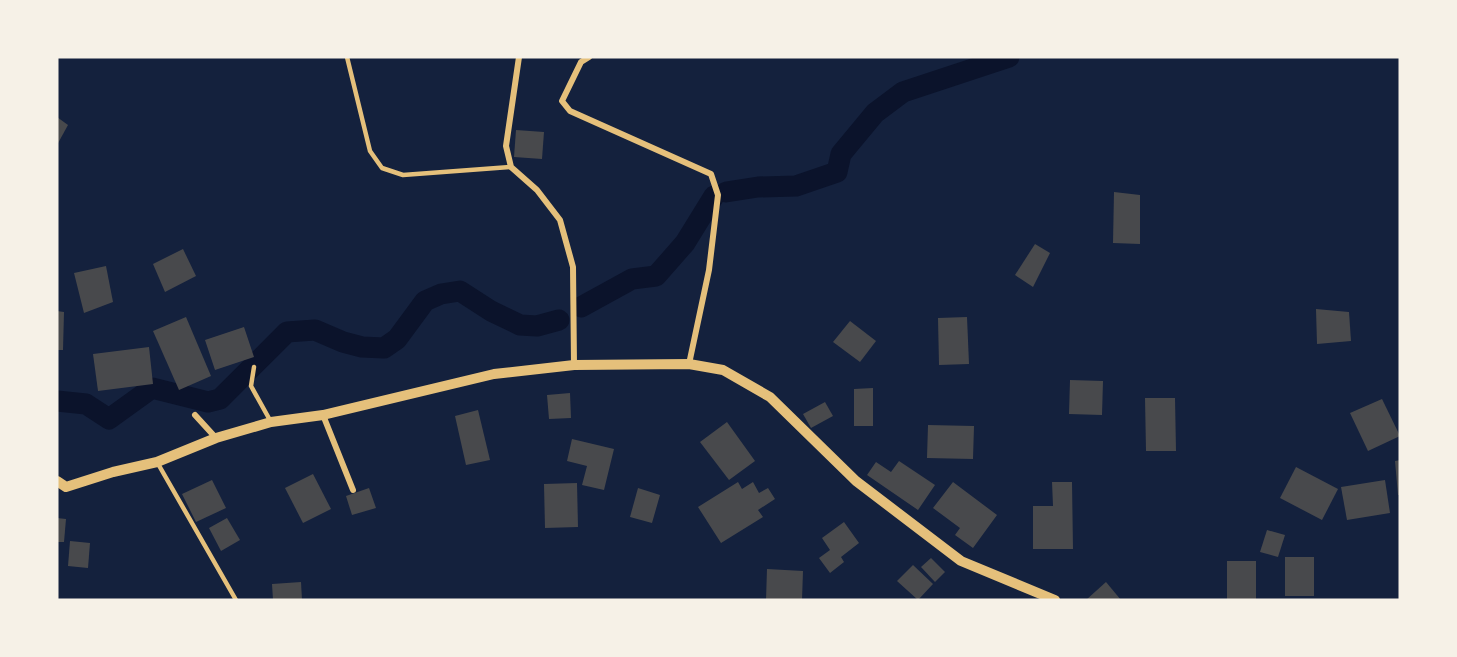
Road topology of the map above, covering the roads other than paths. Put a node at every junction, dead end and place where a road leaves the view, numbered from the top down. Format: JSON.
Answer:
{"nodes":[{"id":1,"x":347,"y":57,"type":"edge"},
{"id":2,"x":519,"y":57,"type":"edge"},
{"id":3,"x":589,"y":57,"type":"edge"},
{"id":4,"x":511,"y":167,"type":"junction"},
{"id":5,"x":689,"y":364,"type":"junction"},
{"id":6,"x":574,"y":365,"type":"junction"},
{"id":7,"x":254,"y":367,"type":"dead end"},
{"id":8,"x":195,"y":416,"type":"dead end"},
{"id":9,"x":323,"y":416,"type":"junction"},
{"id":10,"x":271,"y":422,"type":"junction"},
{"id":11,"x":216,"y":438,"type":"junction"},
{"id":12,"x":157,"y":462,"type":"junction"},
{"id":13,"x":60,"y":486,"type":"edge"},
{"id":14,"x":353,"y":490,"type":"dead end"},
{"id":15,"x":236,"y":600,"type":"edge"},
{"id":16,"x":1055,"y":600,"type":"edge"}],
"edges":[{"from":1,"to":4,"type":"lane"},
{"from":2,"to":4,"type":"street"},
{"from":3,"to":5,"type":"street"},
{"from":4,"to":6,"type":"street"},
{"from":5,"to":6,"type":"street"},
{"from":5,"to":16,"type":"street"},
{"from":6,"to":9,"type":"street"},
{"from":7,"to":10,"type":"lane"},
{"from":8,"to":11,"type":"street"},
{"from":9,"to":10,"type":"street"},
{"from":9,"to":14,"type":"street"},
{"from":10,"to":11,"type":"street"},
{"from":11,"to":12,"type":"street"},
{"from":12,"to":13,"type":"street"},
{"from":12,"to":15,"type":"lane"}]}
